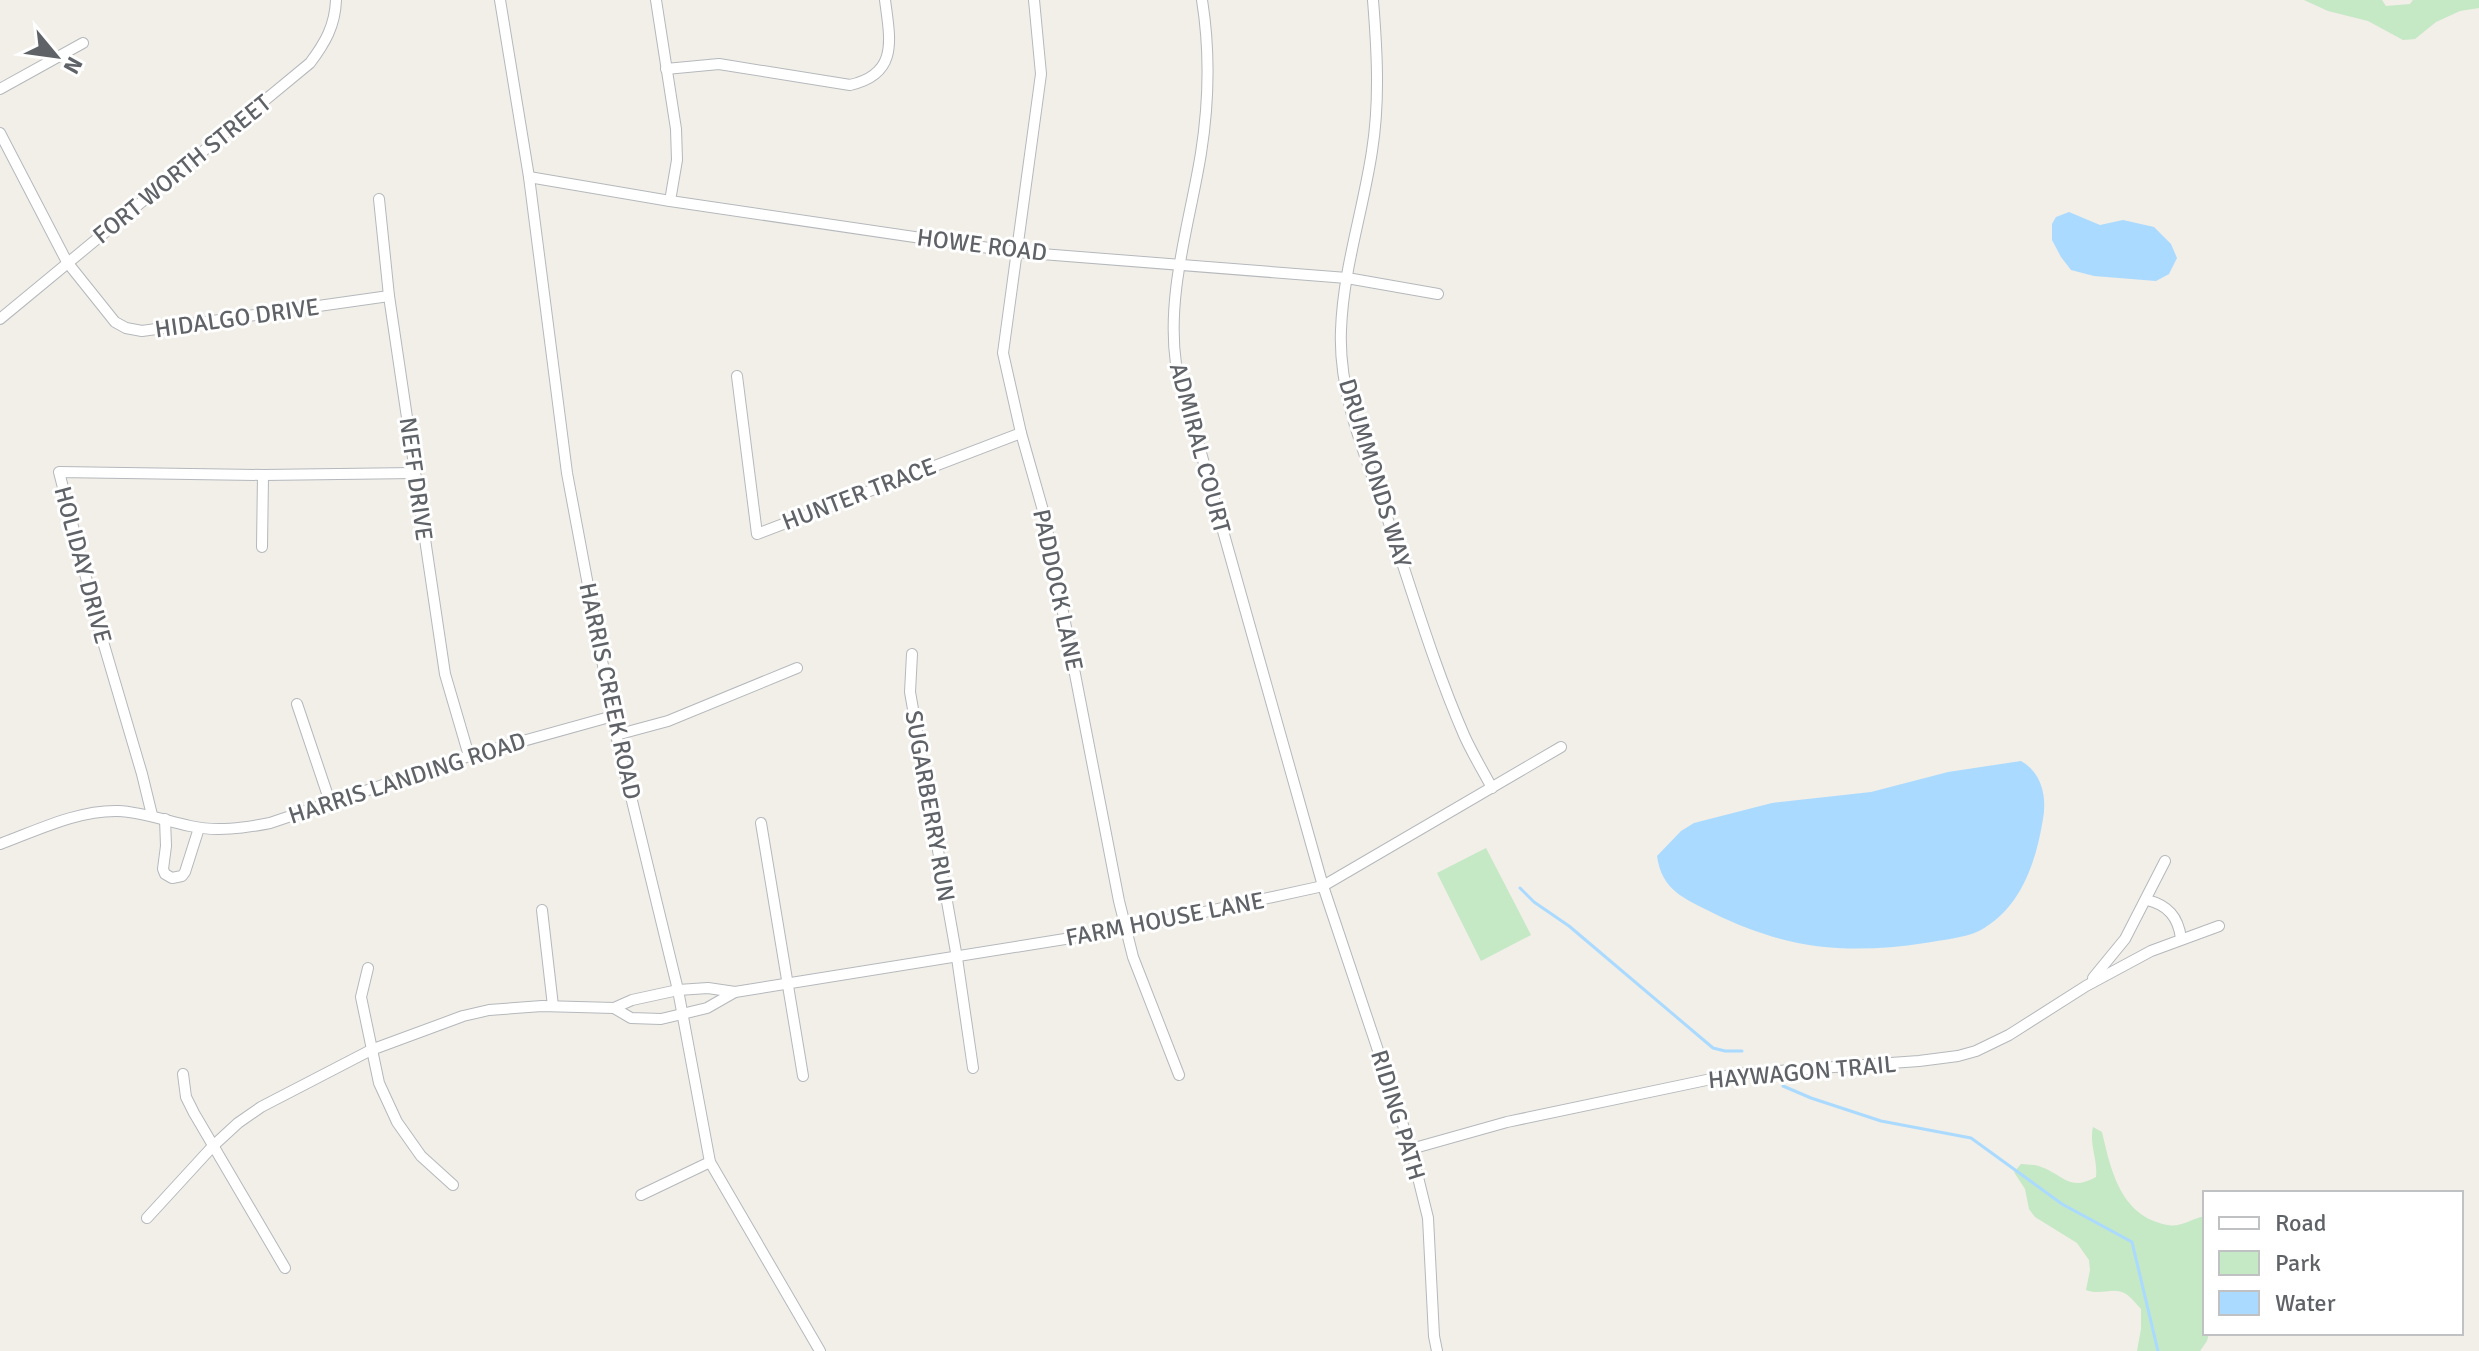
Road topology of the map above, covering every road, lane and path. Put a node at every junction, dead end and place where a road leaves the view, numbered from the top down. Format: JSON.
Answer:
{"nodes":[{"id":1,"x":336,"y":0,"type":"edge"},
{"id":2,"x":500,"y":0,"type":"edge"},
{"id":3,"x":656,"y":0,"type":"edge"},
{"id":4,"x":885,"y":0,"type":"edge"},
{"id":5,"x":1034,"y":0,"type":"edge"},
{"id":6,"x":1202,"y":0,"type":"edge"},
{"id":7,"x":1373,"y":0,"type":"edge"},
{"id":8,"x":83,"y":43,"type":"dead end"},
{"id":9,"x":666,"y":69,"type":"junction"},
{"id":10,"x":0,"y":89,"type":"edge"},
{"id":11,"x":0,"y":133,"type":"edge"},
{"id":12,"x":529,"y":177,"type":"junction"},
{"id":13,"x":379,"y":199,"type":"dead end"},
{"id":14,"x":670,"y":201,"type":"junction"},
{"id":15,"x":1016,"y":252,"type":"junction"},
{"id":16,"x":67,"y":262,"type":"junction"},
{"id":17,"x":1180,"y":266,"type":"junction"},
{"id":18,"x":1347,"y":278,"type":"junction"},
{"id":19,"x":1438,"y":294,"type":"dead end"},
{"id":20,"x":389,"y":296,"type":"junction"},
{"id":21,"x":0,"y":319,"type":"edge"},
{"id":22,"x":737,"y":376,"type":"dead end"},
{"id":23,"x":1021,"y":433,"type":"junction"},
{"id":24,"x":415,"y":473,"type":"junction"},
{"id":25,"x":263,"y":475,"type":"junction"},
{"id":26,"x":262,"y":547,"type":"dead end"},
{"id":27,"x":912,"y":654,"type":"dead end"},
{"id":28,"x":797,"y":668,"type":"dead end"},
{"id":29,"x":297,"y":704,"type":"dead end"},
{"id":30,"x":613,"y":716,"type":"junction"},
{"id":31,"x":616,"y":735,"type":"junction"},
{"id":32,"x":1561,"y":747,"type":"dead end"},
{"id":33,"x":469,"y":756,"type":"junction"},
{"id":34,"x":1492,"y":788,"type":"junction"},
{"id":35,"x":330,"y":802,"type":"junction"},
{"id":36,"x":152,"y":815,"type":"junction"},
{"id":37,"x":165,"y":819,"type":"junction"},
{"id":38,"x":761,"y":823,"type":"dead end"},
{"id":39,"x":199,"y":828,"type":"junction"},
{"id":40,"x":0,"y":843,"type":"edge"},
{"id":41,"x":2165,"y":861,"type":"dead end"},
{"id":42,"x":1323,"y":886,"type":"junction"},
{"id":43,"x":2147,"y":900,"type":"junction"},
{"id":44,"x":542,"y":910,"type":"dead end"},
{"id":45,"x":2219,"y":926,"type":"dead end"},
{"id":46,"x":1127,"y":929,"type":"junction"},
{"id":47,"x":2181,"y":938,"type":"junction"},
{"id":48,"x":957,"y":958,"type":"junction"},
{"id":49,"x":368,"y":968,"type":"dead end"},
{"id":50,"x":788,"y":983,"type":"junction"},
{"id":51,"x":2086,"y":986,"type":"junction"},
{"id":52,"x":678,"y":990,"type":"junction"},
{"id":53,"x":735,"y":992,"type":"junction"},
{"id":54,"x":553,"y":1006,"type":"junction"},
{"id":55,"x":614,"y":1008,"type":"junction"},
{"id":56,"x":683,"y":1015,"type":"junction"},
{"id":57,"x":371,"y":1050,"type":"junction"},
{"id":58,"x":973,"y":1068,"type":"dead end"},
{"id":59,"x":183,"y":1074,"type":"dead end"},
{"id":60,"x":1179,"y":1075,"type":"dead end"},
{"id":61,"x":803,"y":1076,"type":"dead end"},
{"id":62,"x":213,"y":1146,"type":"junction"},
{"id":63,"x":1411,"y":1149,"type":"junction"},
{"id":64,"x":710,"y":1162,"type":"junction"},
{"id":65,"x":453,"y":1185,"type":"dead end"},
{"id":66,"x":641,"y":1195,"type":"dead end"},
{"id":67,"x":147,"y":1218,"type":"dead end"},
{"id":68,"x":285,"y":1268,"type":"dead end"},
{"id":69,"x":820,"y":1351,"type":"edge"},
{"id":70,"x":1437,"y":1351,"type":"edge"}],
"edges":[{"from":1,"to":16,"type":"street","name":"FORT WORTH STREET"},
{"from":2,"to":12,"type":"street","name":"HARRIS CREEK ROAD"},
{"from":3,"to":9,"type":"street"},
{"from":4,"to":9,"type":"street"},
{"from":5,"to":15,"type":"street","name":"PADDOCK LANE"},
{"from":6,"to":17,"type":"street","name":"ADMIRAL COURT"},
{"from":7,"to":18,"type":"street","name":"DRUMMONDS WAY"},
{"from":8,"to":10,"type":"street"},
{"from":9,"to":14,"type":"street"},
{"from":11,"to":16,"type":"street","name":"HIDALGO DRIVE"},
{"from":12,"to":14,"type":"street","name":"HOWE ROAD"},
{"from":12,"to":30,"type":"street","name":"HARRIS CREEK ROAD"},
{"from":13,"to":20,"type":"street","name":"NEFF DRIVE"},
{"from":14,"to":15,"type":"street","name":"HOWE ROAD"},
{"from":15,"to":17,"type":"street","name":"HOWE ROAD"},
{"from":15,"to":23,"type":"street","name":"PADDOCK LANE"},
{"from":16,"to":20,"type":"street","name":"HIDALGO DRIVE"},
{"from":16,"to":21,"type":"street","name":"FORT WORTH STREET"},
{"from":17,"to":18,"type":"street","name":"HOWE ROAD"},
{"from":17,"to":42,"type":"street","name":"ADMIRAL COURT"},
{"from":18,"to":19,"type":"street","name":"HOWE ROAD"},
{"from":18,"to":34,"type":"street","name":"DRUMMONDS WAY"},
{"from":20,"to":24,"type":"street","name":"NEFF DRIVE"},
{"from":22,"to":23,"type":"street","name":"HUNTER TRACE"},
{"from":23,"to":46,"type":"street","name":"PADDOCK LANE"},
{"from":24,"to":25,"type":"street","name":"HOLIDAY DRIVE"},
{"from":24,"to":33,"type":"street","name":"NEFF DRIVE"},
{"from":25,"to":26,"type":"street"},
{"from":25,"to":36,"type":"street","name":"HOLIDAY DRIVE"},
{"from":27,"to":48,"type":"street","name":"SUGARBERRY RUN"},
{"from":28,"to":31,"type":"street"},
{"from":29,"to":35,"type":"street"},
{"from":30,"to":31,"type":"street","name":"HARRIS CREEK ROAD"},
{"from":30,"to":33,"type":"street","name":"HARRIS LANDING ROAD"},
{"from":31,"to":52,"type":"street","name":"HARRIS CREEK ROAD"},
{"from":32,"to":34,"type":"street","name":"FARM HOUSE LANE"},
{"from":33,"to":35,"type":"street","name":"HARRIS LANDING ROAD"},
{"from":34,"to":42,"type":"street","name":"FARM HOUSE LANE"},
{"from":35,"to":39,"type":"street","name":"HARRIS LANDING ROAD"},
{"from":36,"to":37,"type":"street","name":"HARRIS LANDING ROAD"},
{"from":36,"to":40,"type":"street","name":"HARRIS LANDING ROAD"},
{"from":37,"to":39,"type":"street","name":"HARRIS LANDING ROAD"},
{"from":37,"to":39,"type":"street"},
{"from":38,"to":50,"type":"street"},
{"from":41,"to":43,"type":"street","name":"HAYWAGON TRAIL"},
{"from":42,"to":46,"type":"street","name":"FARM HOUSE LANE"},
{"from":42,"to":63,"type":"street","name":"RIDING PATH"},
{"from":43,"to":47,"type":"street"},
{"from":43,"to":51,"type":"street","name":"HAYWAGON TRAIL"},
{"from":44,"to":54,"type":"street"},
{"from":45,"to":47,"type":"street","name":"HAYWAGON TRAIL"},
{"from":46,"to":48,"type":"street","name":"FARM HOUSE LANE"},
{"from":46,"to":60,"type":"street","name":"PADDOCK LANE"},
{"from":47,"to":51,"type":"street","name":"HAYWAGON TRAIL"},
{"from":48,"to":50,"type":"street","name":"FARM HOUSE LANE"},
{"from":48,"to":58,"type":"street","name":"SUGARBERRY RUN"},
{"from":49,"to":57,"type":"street"},
{"from":50,"to":53,"type":"street","name":"FARM HOUSE LANE"},
{"from":50,"to":61,"type":"street"},
{"from":51,"to":63,"type":"street","name":"HAYWAGON TRAIL"},
{"from":52,"to":53,"type":"street","name":"FARM HOUSE LANE"},
{"from":52,"to":55,"type":"street","name":"FARM HOUSE LANE"},
{"from":52,"to":56,"type":"street","name":"HARRIS CREEK ROAD"},
{"from":53,"to":56,"type":"street","name":"FARM HOUSE LANE"},
{"from":54,"to":55,"type":"street"},
{"from":54,"to":57,"type":"street"},
{"from":55,"to":56,"type":"street","name":"FARM HOUSE LANE"},
{"from":56,"to":64,"type":"street","name":"HARRIS CREEK ROAD"},
{"from":57,"to":62,"type":"street"},
{"from":57,"to":65,"type":"street"},
{"from":59,"to":62,"type":"street"},
{"from":62,"to":67,"type":"street"},
{"from":62,"to":68,"type":"street"},
{"from":63,"to":70,"type":"street","name":"RIDING PATH"},
{"from":64,"to":66,"type":"street"},
{"from":64,"to":69,"type":"street","name":"HARRIS CREEK ROAD"}]}
